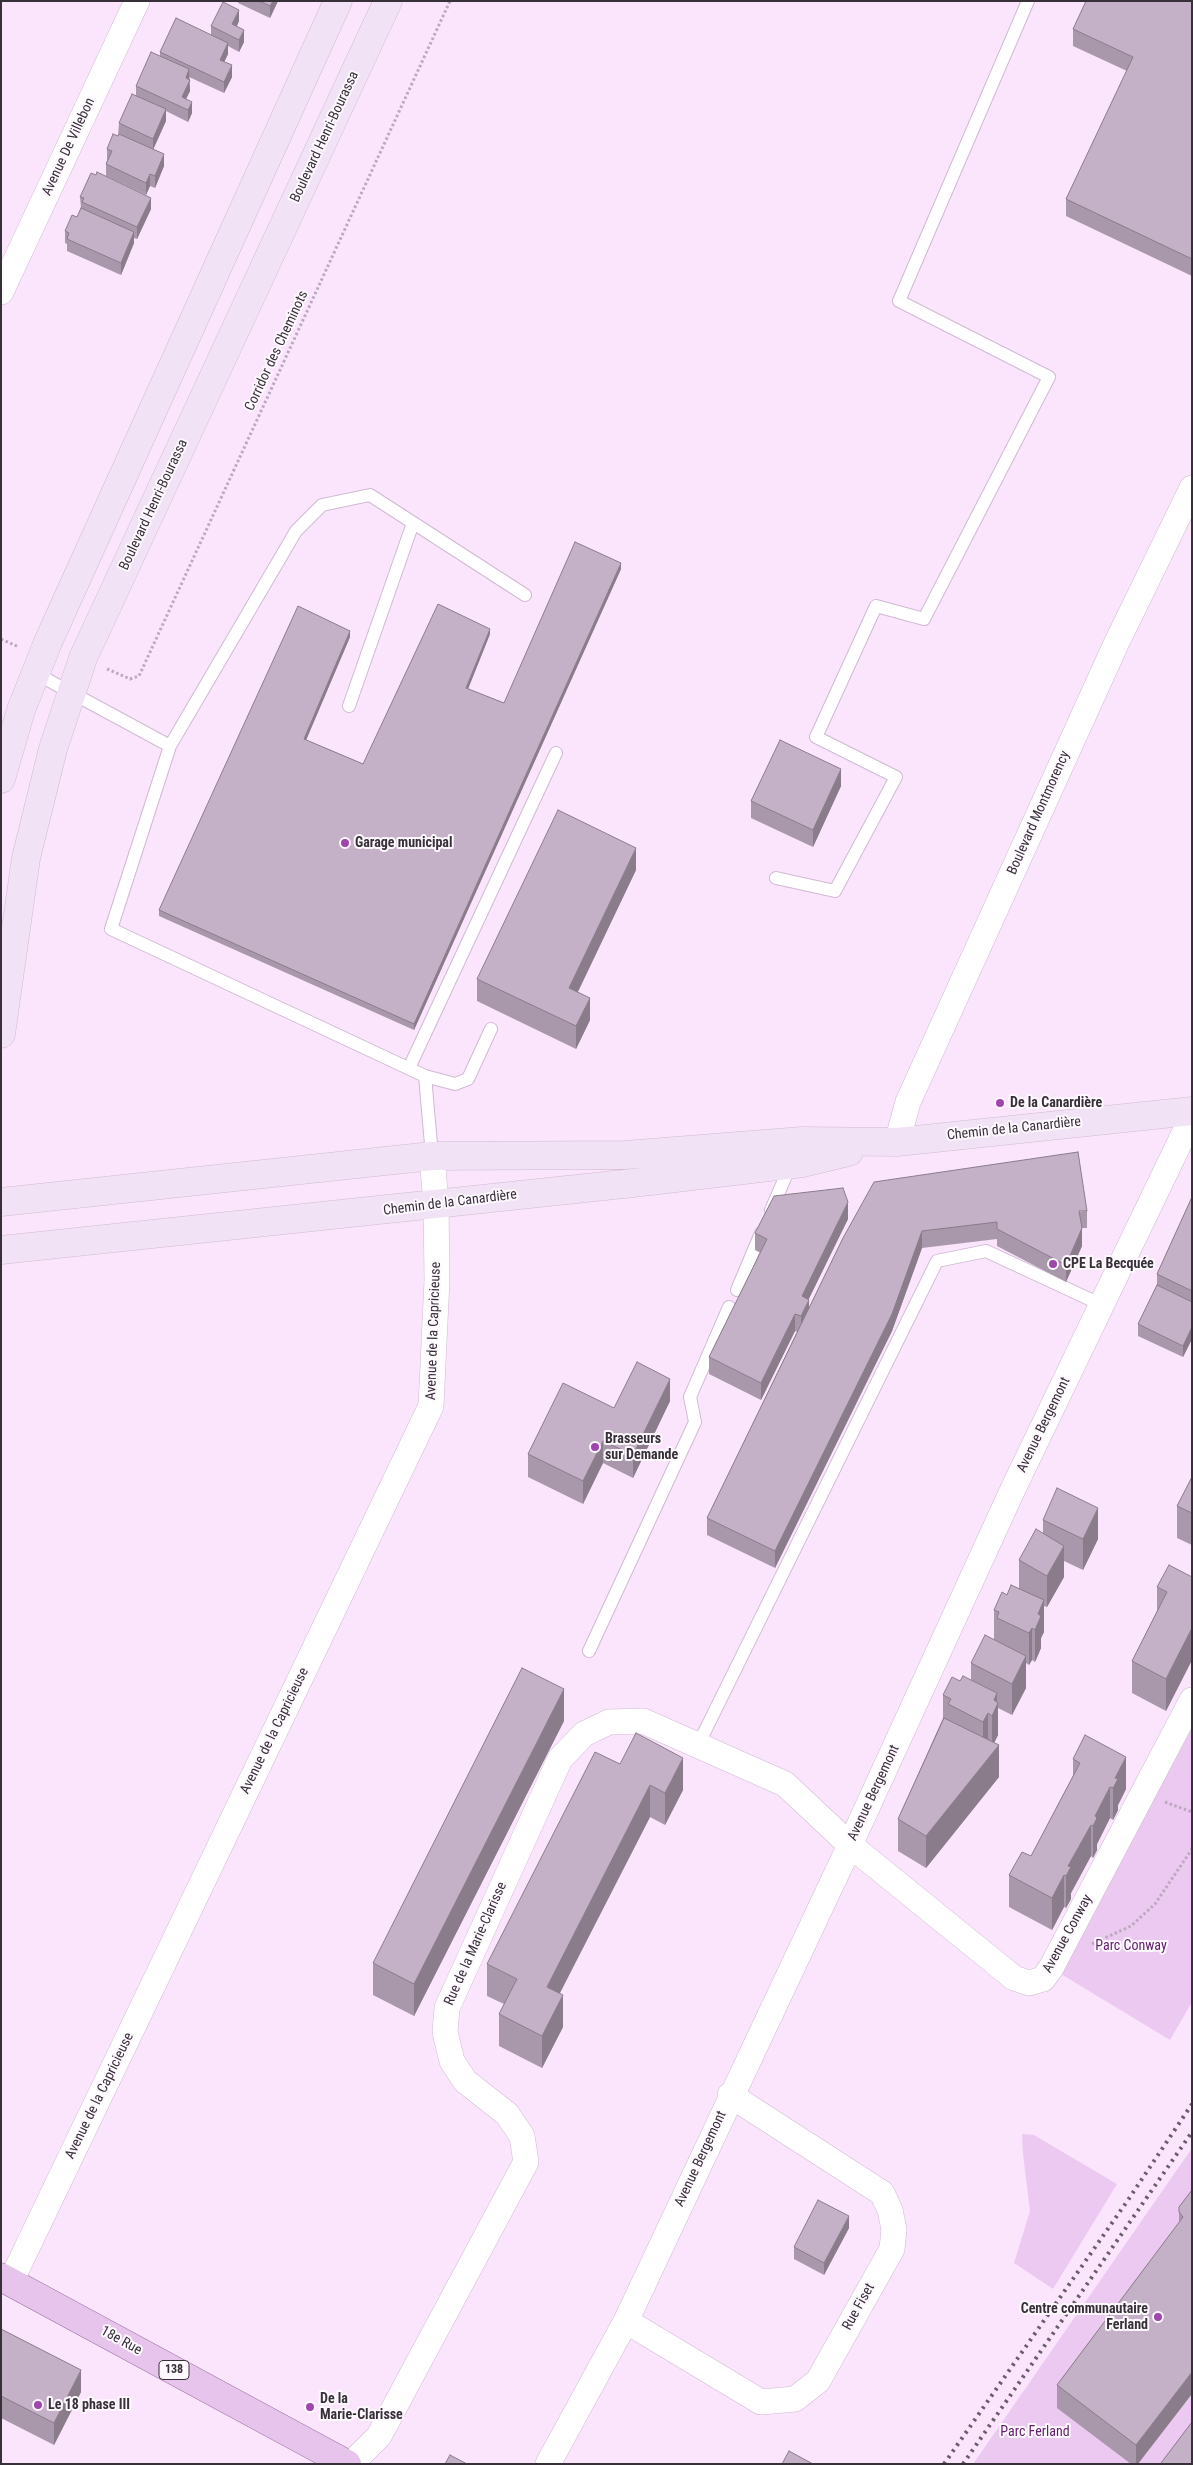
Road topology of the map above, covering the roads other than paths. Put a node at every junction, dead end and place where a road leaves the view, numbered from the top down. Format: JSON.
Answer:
{"nodes":[{"id":1,"x":137,"y":1,"type":"edge"},
{"id":2,"x":338,"y":1,"type":"edge"},
{"id":3,"x":388,"y":1,"type":"edge"},
{"id":4,"x":1028,"y":1,"type":"edge"},
{"id":5,"x":1,"y":292,"type":"edge"},
{"id":6,"x":1192,"y":488,"type":"edge"},
{"id":7,"x":413,"y":523,"type":"junction"},
{"id":8,"x":524,"y":595,"type":"dead end"},
{"id":9,"x":35,"y":673,"type":"junction"},
{"id":10,"x":72,"y":694,"type":"junction"},
{"id":11,"x":349,"y":706,"type":"dead end"},
{"id":12,"x":170,"y":746,"type":"junction"},
{"id":13,"x":556,"y":753,"type":"dead end"},
{"id":14,"x":1,"y":779,"type":"edge"},
{"id":15,"x":776,"y":878,"type":"dead end"},
{"id":16,"x":491,"y":1029,"type":"dead end"},
{"id":17,"x":1,"y":1034,"type":"edge"},
{"id":18,"x":409,"y":1068,"type":"junction"},
{"id":19,"x":425,"y":1076,"type":"junction"},
{"id":20,"x":1192,"y":1111,"type":"edge"},
{"id":21,"x":1192,"y":1117,"type":"edge"},
{"id":22,"x":896,"y":1142,"type":"junction"},
{"id":23,"x":432,"y":1156,"type":"junction"},
{"id":24,"x":791,"y":1164,"type":"junction"},
{"id":25,"x":1,"y":1202,"type":"edge"},
{"id":26,"x":436,"y":1204,"type":"junction"},
{"id":27,"x":1,"y":1250,"type":"edge"},
{"id":28,"x":737,"y":1290,"type":"dead end"},
{"id":29,"x":1102,"y":1305,"type":"junction"},
{"id":30,"x":730,"y":1308,"type":"dead end"},
{"id":31,"x":589,"y":1651,"type":"dead end"},
{"id":32,"x":1192,"y":1700,"type":"edge"},
{"id":33,"x":698,"y":1745,"type":"junction"},
{"id":34,"x":850,"y":1845,"type":"junction"},
{"id":35,"x":730,"y":2095,"type":"junction"},
{"id":36,"x":6,"y":2279,"type":"edge"},
{"id":37,"x":626,"y":2321,"type":"junction"},
{"id":38,"x":347,"y":2464,"type":"edge"},
{"id":39,"x":351,"y":2464,"type":"edge"},
{"id":40,"x":548,"y":2464,"type":"edge"}],
"edges":[{"from":1,"to":5,"type":"street","name":"Avenue De Villebon"},
{"from":2,"to":9,"type":"main road"},
{"from":3,"to":10,"type":"main road","name":"Boulevard Henri-Bourassa"},
{"from":4,"to":15,"type":"lane"},
{"from":6,"to":22,"type":"street","name":"Boulevard Montmorency"},
{"from":7,"to":8,"type":"lane"},
{"from":7,"to":11,"type":"lane"},
{"from":7,"to":12,"type":"lane"},
{"from":9,"to":10,"type":"lane"},
{"from":9,"to":14,"type":"main road"},
{"from":10,"to":12,"type":"lane"},
{"from":10,"to":17,"type":"main road","name":"Boulevard Henri-Bourassa"},
{"from":12,"to":18,"type":"lane"},
{"from":13,"to":18,"type":"lane"},
{"from":16,"to":19,"type":"lane"},
{"from":18,"to":19,"type":"lane"},
{"from":19,"to":23,"type":"lane"},
{"from":20,"to":22,"type":"main road","name":"Chemin de la Canardière"},
{"from":21,"to":29,"type":"street","name":"Avenue Bergemont"},
{"from":22,"to":23,"type":"main road","name":"Chemin de la Canardière"},
{"from":22,"to":24,"type":"main road","name":"Chemin de la Canardière"},
{"from":23,"to":25,"type":"main road","name":"Chemin de la Canardière"},
{"from":23,"to":26,"type":"street","name":"Avenue de la Capricieuse"},
{"from":24,"to":26,"type":"main road","name":"Chemin de la Canardière"},
{"from":24,"to":28,"type":"lane"},
{"from":26,"to":27,"type":"main road","name":"Chemin de la Canardière"},
{"from":26,"to":36,"type":"street","name":"Avenue de la Capricieuse"},
{"from":29,"to":33,"type":"lane"},
{"from":29,"to":34,"type":"street","name":"Avenue Bergemont"},
{"from":30,"to":31,"type":"lane"},
{"from":32,"to":34,"type":"street","name":"Avenue Conway"},
{"from":33,"to":34,"type":"street","name":"Rue de la Marie-Clarisse"},
{"from":33,"to":39,"type":"street","name":"Rue de la Marie-Clarisse"},
{"from":34,"to":35,"type":"street","name":"Avenue Bergemont"},
{"from":35,"to":37,"type":"street","name":"Avenue Bergemont"},
{"from":35,"to":37,"type":"street","name":"Rue Fiset"},
{"from":36,"to":38,"type":"main road","name":"18e Rue","number":"138"},
{"from":37,"to":40,"type":"street","name":"Avenue Bergemont"}]}
